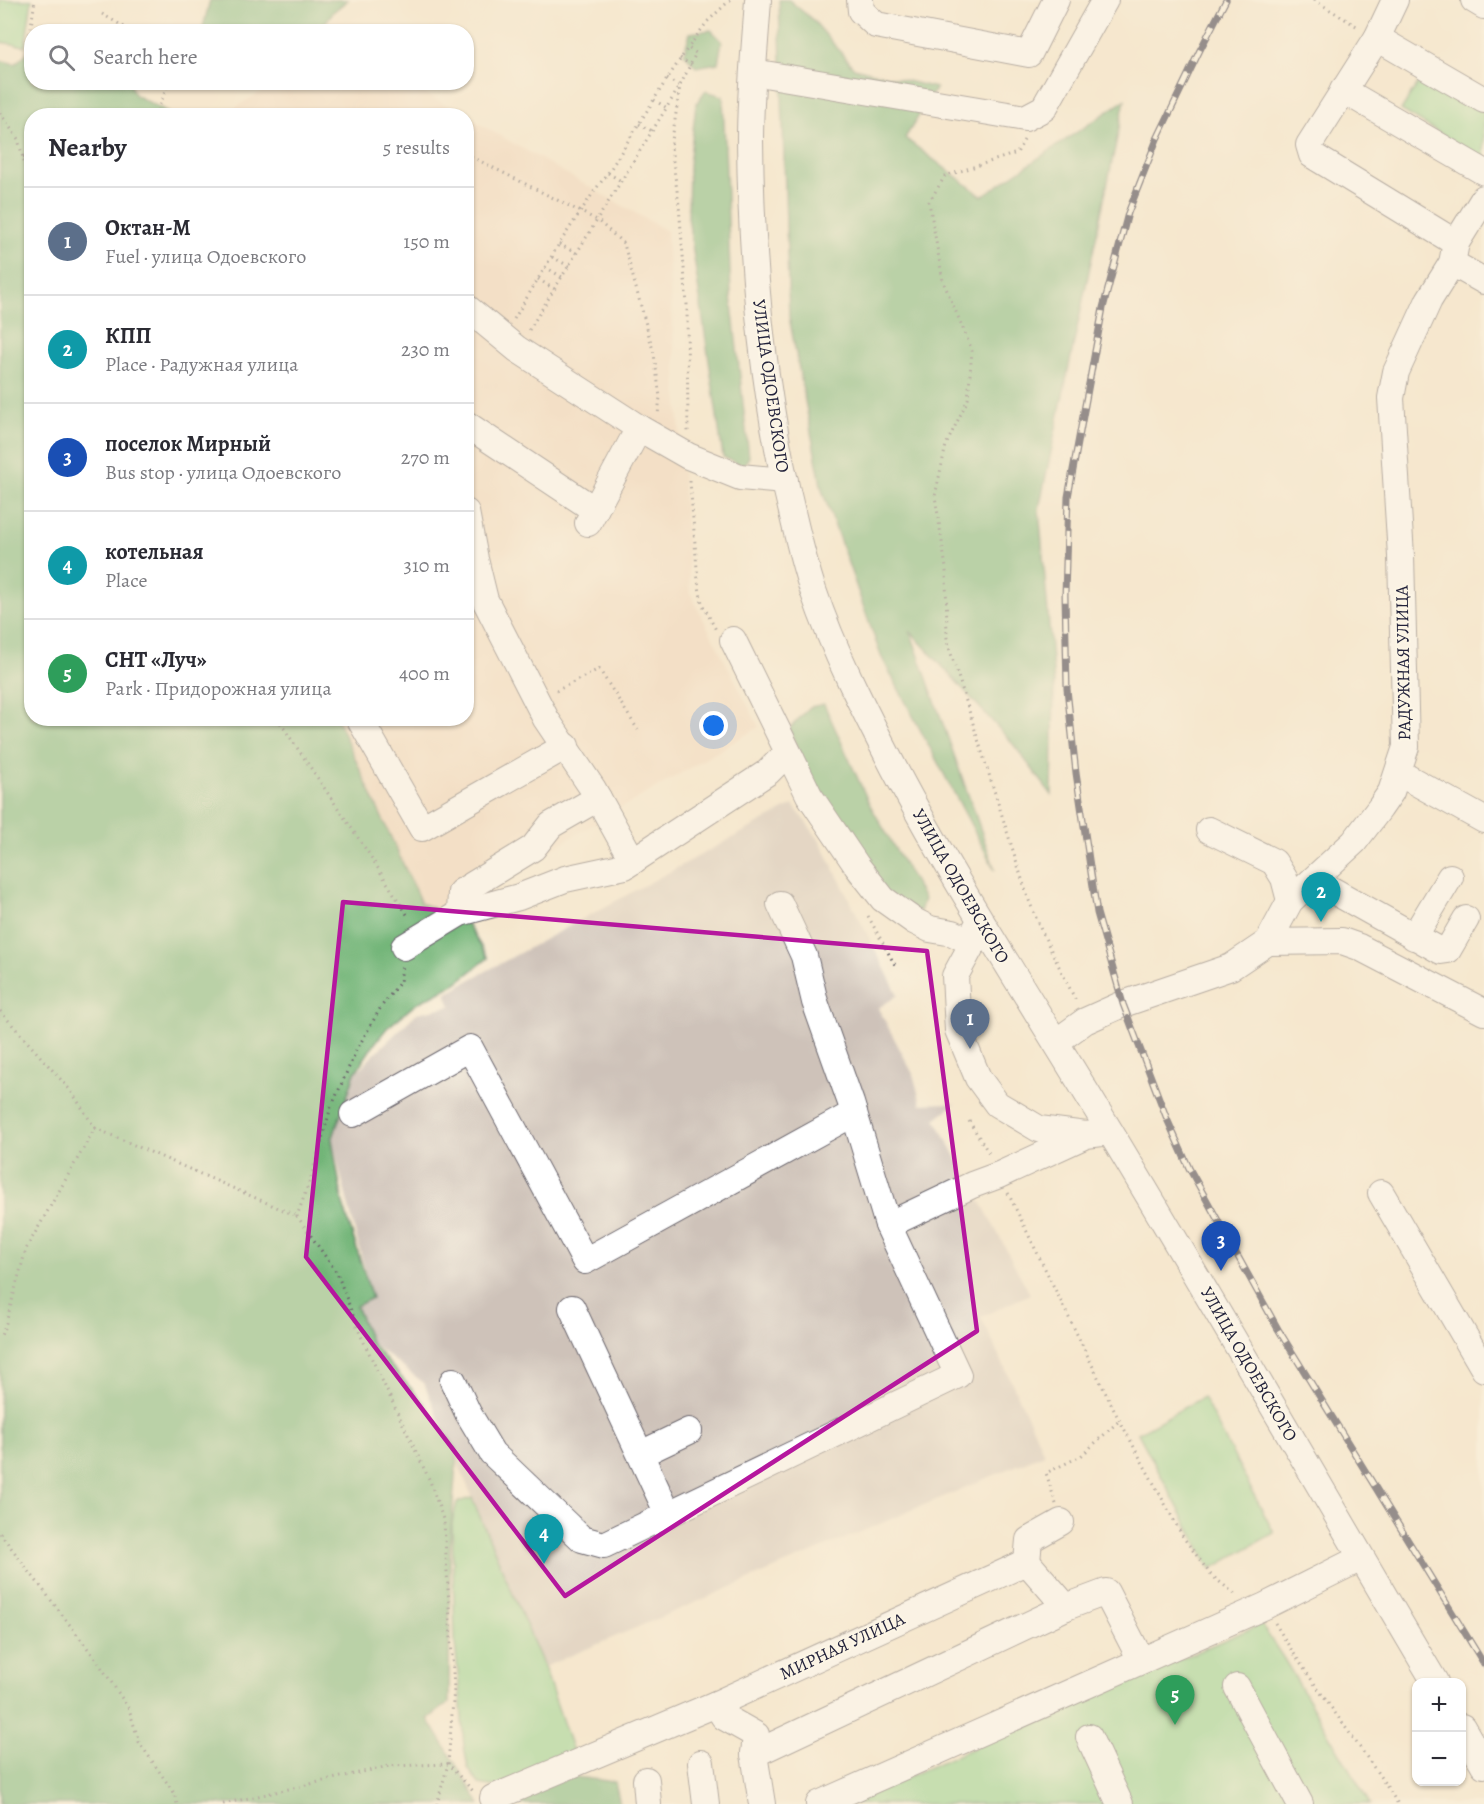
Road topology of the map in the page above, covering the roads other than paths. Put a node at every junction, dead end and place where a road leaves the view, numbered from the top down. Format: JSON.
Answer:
{"nodes":[{"id":1,"x":758,"y":0,"type":"edge"},
{"id":2,"x":860,"y":0,"type":"edge"},
{"id":3,"x":1056,"y":0,"type":"edge"},
{"id":4,"x":1105,"y":0,"type":"edge"},
{"id":5,"x":1395,"y":0,"type":"edge"},
{"id":6,"x":1474,"y":0,"type":"edge"},
{"id":7,"x":1484,"y":6,"type":"edge"},
{"id":8,"x":1377,"y":38,"type":"junction"},
{"id":9,"x":753,"y":72,"type":"junction"},
{"id":10,"x":1343,"y":90,"type":"junction"},
{"id":11,"x":1484,"y":100,"type":"edge"},
{"id":12,"x":1484,"y":172,"type":"edge"},
{"id":13,"x":1484,"y":198,"type":"edge"},
{"id":14,"x":1454,"y":253,"type":"junction"},
{"id":15,"x":1484,"y":281,"type":"edge"},
{"id":16,"x":474,"y":314,"type":"edge"},
{"id":17,"x":474,"y":430,"type":"edge"},
{"id":18,"x":647,"y":432,"type":"junction"},
{"id":19,"x":785,"y":481,"type":"junction"},
{"id":20,"x":474,"y":554,"type":"edge"},
{"id":21,"x":476,"y":606,"type":"edge"},
{"id":22,"x":725,"y":637,"type":"road end"},
{"id":23,"x":364,"y":726,"type":"edge"},
{"id":24,"x":566,"y":746,"type":"junction"},
{"id":25,"x":791,"y":758,"type":"junction"},
{"id":26,"x":1399,"y":773,"type":"junction"},
{"id":27,"x":598,"y":798,"type":"junction"},
{"id":28,"x":1484,"y":819,"type":"edge"},
{"id":29,"x":1209,"y":830,"type":"dead end"},
{"id":30,"x":633,"y":861,"type":"junction"},
{"id":31,"x":1450,"y":877,"type":"dead end"},
{"id":32,"x":1314,"y":880,"type":"junction"},
{"id":33,"x":1290,"y":901,"type":"junction"},
{"id":34,"x":780,"y":904,"type":"dead end"},
{"id":35,"x":460,"y":913,"type":"junction"},
{"id":36,"x":1466,"y":919,"type":"dead end"},
{"id":37,"x":976,"y":931,"type":"junction"},
{"id":38,"x":1414,"y":937,"type":"junction"},
{"id":39,"x":1268,"y":942,"type":"junction"},
{"id":40,"x":404,"y":947,"type":"dead end"},
{"id":41,"x":1484,"y":1012,"type":"edge"},
{"id":42,"x":1056,"y":1042,"type":"junction"},
{"id":43,"x":854,"y":1113,"type":"junction"},
{"id":44,"x":353,"y":1114,"type":"dead end"},
{"id":45,"x":1098,"y":1133,"type":"junction"},
{"id":46,"x":1381,"y":1193,"type":"dead end"},
{"id":47,"x":888,"y":1225,"type":"junction"},
{"id":48,"x":572,"y":1308,"type":"dead end"},
{"id":49,"x":1475,"y":1333,"type":"edge"},
{"id":50,"x":1484,"y":1369,"type":"edge"},
{"id":51,"x":453,"y":1381,"type":"dead end"},
{"id":52,"x":689,"y":1431,"type":"dead end"},
{"id":53,"x":641,"y":1454,"type":"junction"},
{"id":54,"x":668,"y":1514,"type":"junction"},
{"id":55,"x":1061,"y":1522,"type":"road end"},
{"id":56,"x":1361,"y":1558,"type":"junction"},
{"id":57,"x":1028,"y":1562,"type":"junction"},
{"id":58,"x":1066,"y":1607,"type":"junction"},
{"id":59,"x":1141,"y":1660,"type":"junction"},
{"id":60,"x":1432,"y":1678,"type":"edge"},
{"id":61,"x":1237,"y":1687,"type":"dead end"},
{"id":62,"x":716,"y":1704,"type":"junction"},
{"id":63,"x":1464,"y":1732,"type":"edge"},
{"id":64,"x":1089,"y":1737,"type":"dead end"},
{"id":65,"x":754,"y":1754,"type":"junction"},
{"id":66,"x":701,"y":1763,"type":"dead end"},
{"id":67,"x":1484,"y":1765,"type":"edge"},
{"id":68,"x":493,"y":1798,"type":"road end"},
{"id":69,"x":706,"y":1804,"type":"edge"},
{"id":70,"x":762,"y":1804,"type":"edge"},
{"id":71,"x":819,"y":1804,"type":"edge"},
{"id":72,"x":1120,"y":1804,"type":"edge"},
{"id":73,"x":1300,"y":1804,"type":"edge"}],
"edges":[{"from":1,"to":9,"type":"street","name":"УЛИЦА ОДОЕВСКОГО"},
{"from":2,"to":3,"type":"street"},
{"from":4,"to":9,"type":"street"},
{"from":5,"to":8,"type":"street"},
{"from":6,"to":7,"type":"street"},
{"from":8,"to":10,"type":"street"},
{"from":8,"to":11,"type":"street"},
{"from":9,"to":19,"type":"street","name":"УЛИЦА ОДОЕВСКОГО"},
{"from":10,"to":12,"type":"street"},
{"from":10,"to":14,"type":"street"},
{"from":13,"to":14,"type":"street","name":"РАДУЖНАЯ УЛИЦА"},
{"from":14,"to":15,"type":"street"},
{"from":14,"to":26,"type":"street","name":"РАДУЖНАЯ УЛИЦА"},
{"from":16,"to":18,"type":"street"},
{"from":17,"to":18,"type":"street"},
{"from":18,"to":19,"type":"street"},
{"from":19,"to":37,"type":"street","name":"УЛИЦА ОДОЕВСКОГО"},
{"from":20,"to":21,"type":"street"},
{"from":21,"to":24,"type":"street"},
{"from":22,"to":25,"type":"street"},
{"from":23,"to":24,"type":"street"},
{"from":24,"to":27,"type":"street"},
{"from":25,"to":30,"type":"street"},
{"from":25,"to":37,"type":"street"},
{"from":26,"to":28,"type":"street"},
{"from":26,"to":32,"type":"street","name":"РАДУЖНАЯ УЛИЦА"},
{"from":27,"to":30,"type":"street"},
{"from":27,"to":35,"type":"street"},
{"from":29,"to":33,"type":"street"},
{"from":30,"to":35,"type":"street"},
{"from":31,"to":38,"type":"street"},
{"from":32,"to":33,"type":"street","name":"РАДУЖНАЯ УЛИЦА"},
{"from":32,"to":38,"type":"street"},
{"from":33,"to":39,"type":"street","name":"РАДУЖНАЯ УЛИЦА"},
{"from":34,"to":43,"type":"street"},
{"from":35,"to":40,"type":"street"},
{"from":36,"to":38,"type":"street"},
{"from":37,"to":42,"type":"street","name":"УЛИЦА ОДОЕВСКОГО"},
{"from":37,"to":45,"type":"street"},
{"from":39,"to":41,"type":"street"},
{"from":39,"to":42,"type":"street"},
{"from":42,"to":45,"type":"street","name":"УЛИЦА ОДОЕВСКОГО"},
{"from":43,"to":44,"type":"street"},
{"from":43,"to":47,"type":"street"},
{"from":45,"to":47,"type":"street"},
{"from":45,"to":56,"type":"street","name":"УЛИЦА ОДОЕВСКОГО"},
{"from":46,"to":49,"type":"street"},
{"from":47,"to":54,"type":"street"},
{"from":48,"to":53,"type":"street"},
{"from":49,"to":50,"type":"street"},
{"from":51,"to":54,"type":"street"},
{"from":52,"to":53,"type":"street"},
{"from":53,"to":54,"type":"street"},
{"from":55,"to":57,"type":"street"},
{"from":56,"to":59,"type":"street"},
{"from":56,"to":60,"type":"street","name":"УЛИЦА ОДОЕВСКОГО"},
{"from":57,"to":58,"type":"street"},
{"from":57,"to":62,"type":"street","name":"МИРНАЯ УЛИЦА"},
{"from":58,"to":59,"type":"street"},
{"from":58,"to":65,"type":"street"},
{"from":59,"to":71,"type":"street"},
{"from":61,"to":73,"type":"street"},
{"from":62,"to":65,"type":"street"},
{"from":62,"to":68,"type":"street","name":"МИРНАЯ УЛИЦА"},
{"from":63,"to":67,"type":"street"},
{"from":64,"to":72,"type":"street"},
{"from":65,"to":70,"type":"street"},
{"from":66,"to":69,"type":"street"}]}
